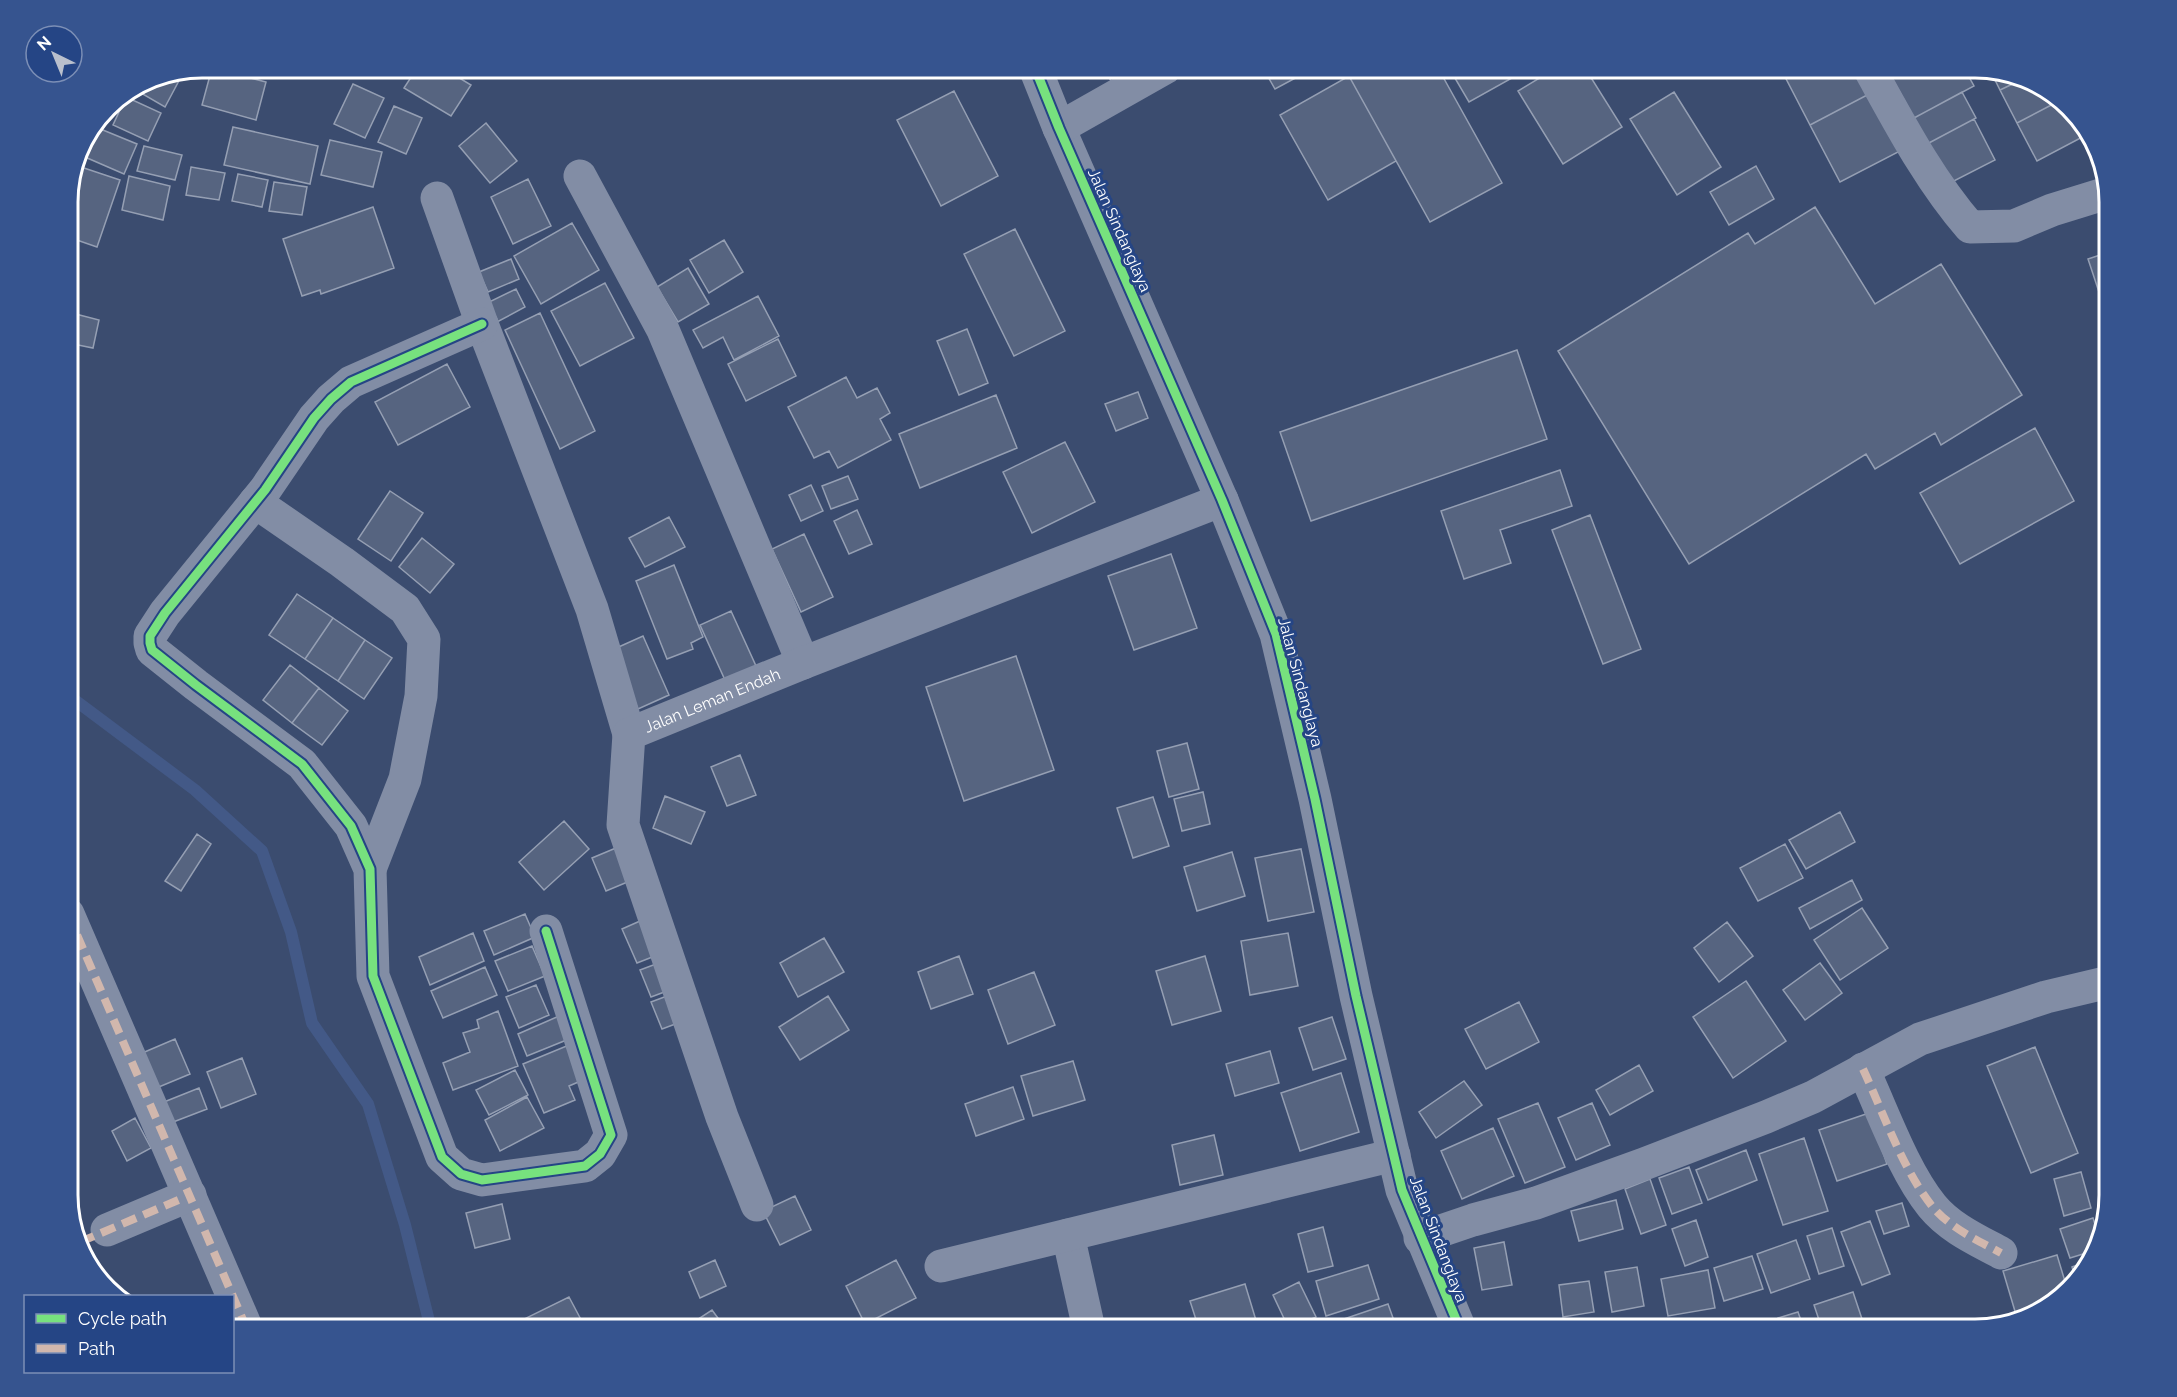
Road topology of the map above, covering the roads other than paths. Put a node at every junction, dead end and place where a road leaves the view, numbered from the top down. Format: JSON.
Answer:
{"nodes":[{"id":1,"x":1039,"y":78,"type":"edge"},
{"id":2,"x":1147,"y":78,"type":"edge"},
{"id":3,"x":1875,"y":78,"type":"edge"},
{"id":4,"x":1059,"y":128,"type":"junction"},
{"id":5,"x":580,"y":176,"type":"dead end"},
{"id":6,"x":2099,"y":196,"type":"edge"},
{"id":7,"x":436,"y":198,"type":"dead end"},
{"id":8,"x":482,"y":324,"type":"junction"},
{"id":9,"x":1222,"y":500,"type":"junction"},
{"id":10,"x":255,"y":502,"type":"junction"},
{"id":11,"x":803,"y":663,"type":"junction"},
{"id":12,"x":629,"y":734,"type":"junction"},
{"id":13,"x":370,"y":869,"type":"junction"},
{"id":14,"x":546,"y":931,"type":"dead end"},
{"id":15,"x":78,"y":937,"type":"edge"},
{"id":16,"x":2099,"y":984,"type":"edge"},
{"id":17,"x":1863,"y":1069,"type":"junction"},
{"id":18,"x":1394,"y":1155,"type":"junction"},
{"id":19,"x":190,"y":1195,"type":"junction"},
{"id":20,"x":757,"y":1205,"type":"dead end"},
{"id":21,"x":107,"y":1230,"type":"dead end"},
{"id":22,"x":1068,"y":1235,"type":"junction"},
{"id":23,"x":1420,"y":1238,"type":"junction"},
{"id":24,"x":2001,"y":1253,"type":"dead end"},
{"id":25,"x":941,"y":1266,"type":"dead end"},
{"id":26,"x":233,"y":1295,"type":"edge"},
{"id":27,"x":234,"y":1298,"type":"edge"},
{"id":28,"x":243,"y":1319,"type":"edge"},
{"id":29,"x":1087,"y":1319,"type":"edge"},
{"id":30,"x":1456,"y":1319,"type":"edge"}],
"edges":[{"from":1,"to":4,"type":"street","name":"Jalan Sindanglaya"},
{"from":2,"to":4,"type":"street"},
{"from":3,"to":6,"type":"street"},
{"from":4,"to":9,"type":"street","name":"Jalan Sindanglaya"},
{"from":5,"to":11,"type":"street"},
{"from":7,"to":8,"type":"street"},
{"from":8,"to":10,"type":"street"},
{"from":8,"to":12,"type":"street"},
{"from":9,"to":11,"type":"street","name":"Jalan Leman Endah"},
{"from":9,"to":18,"type":"street","name":"Jalan Sindanglaya"},
{"from":10,"to":13,"type":"street"},
{"from":10,"to":13,"type":"street"},
{"from":11,"to":12,"type":"street","name":"Jalan Leman Endah"},
{"from":12,"to":20,"type":"street","name":"Jalan Leman Endah"},
{"from":13,"to":14,"type":"street"},
{"from":15,"to":19,"type":"street"},
{"from":16,"to":17,"type":"street"},
{"from":17,"to":23,"type":"street"},
{"from":17,"to":24,"type":"street"},
{"from":18,"to":22,"type":"street"},
{"from":18,"to":23,"type":"street","name":"Jalan Sindanglaya"},
{"from":19,"to":21,"type":"street"},
{"from":19,"to":26,"type":"street"},
{"from":22,"to":25,"type":"street"},
{"from":22,"to":29,"type":"street"},
{"from":23,"to":30,"type":"street","name":"Jalan Sindanglaya"},
{"from":27,"to":28,"type":"street"}]}
